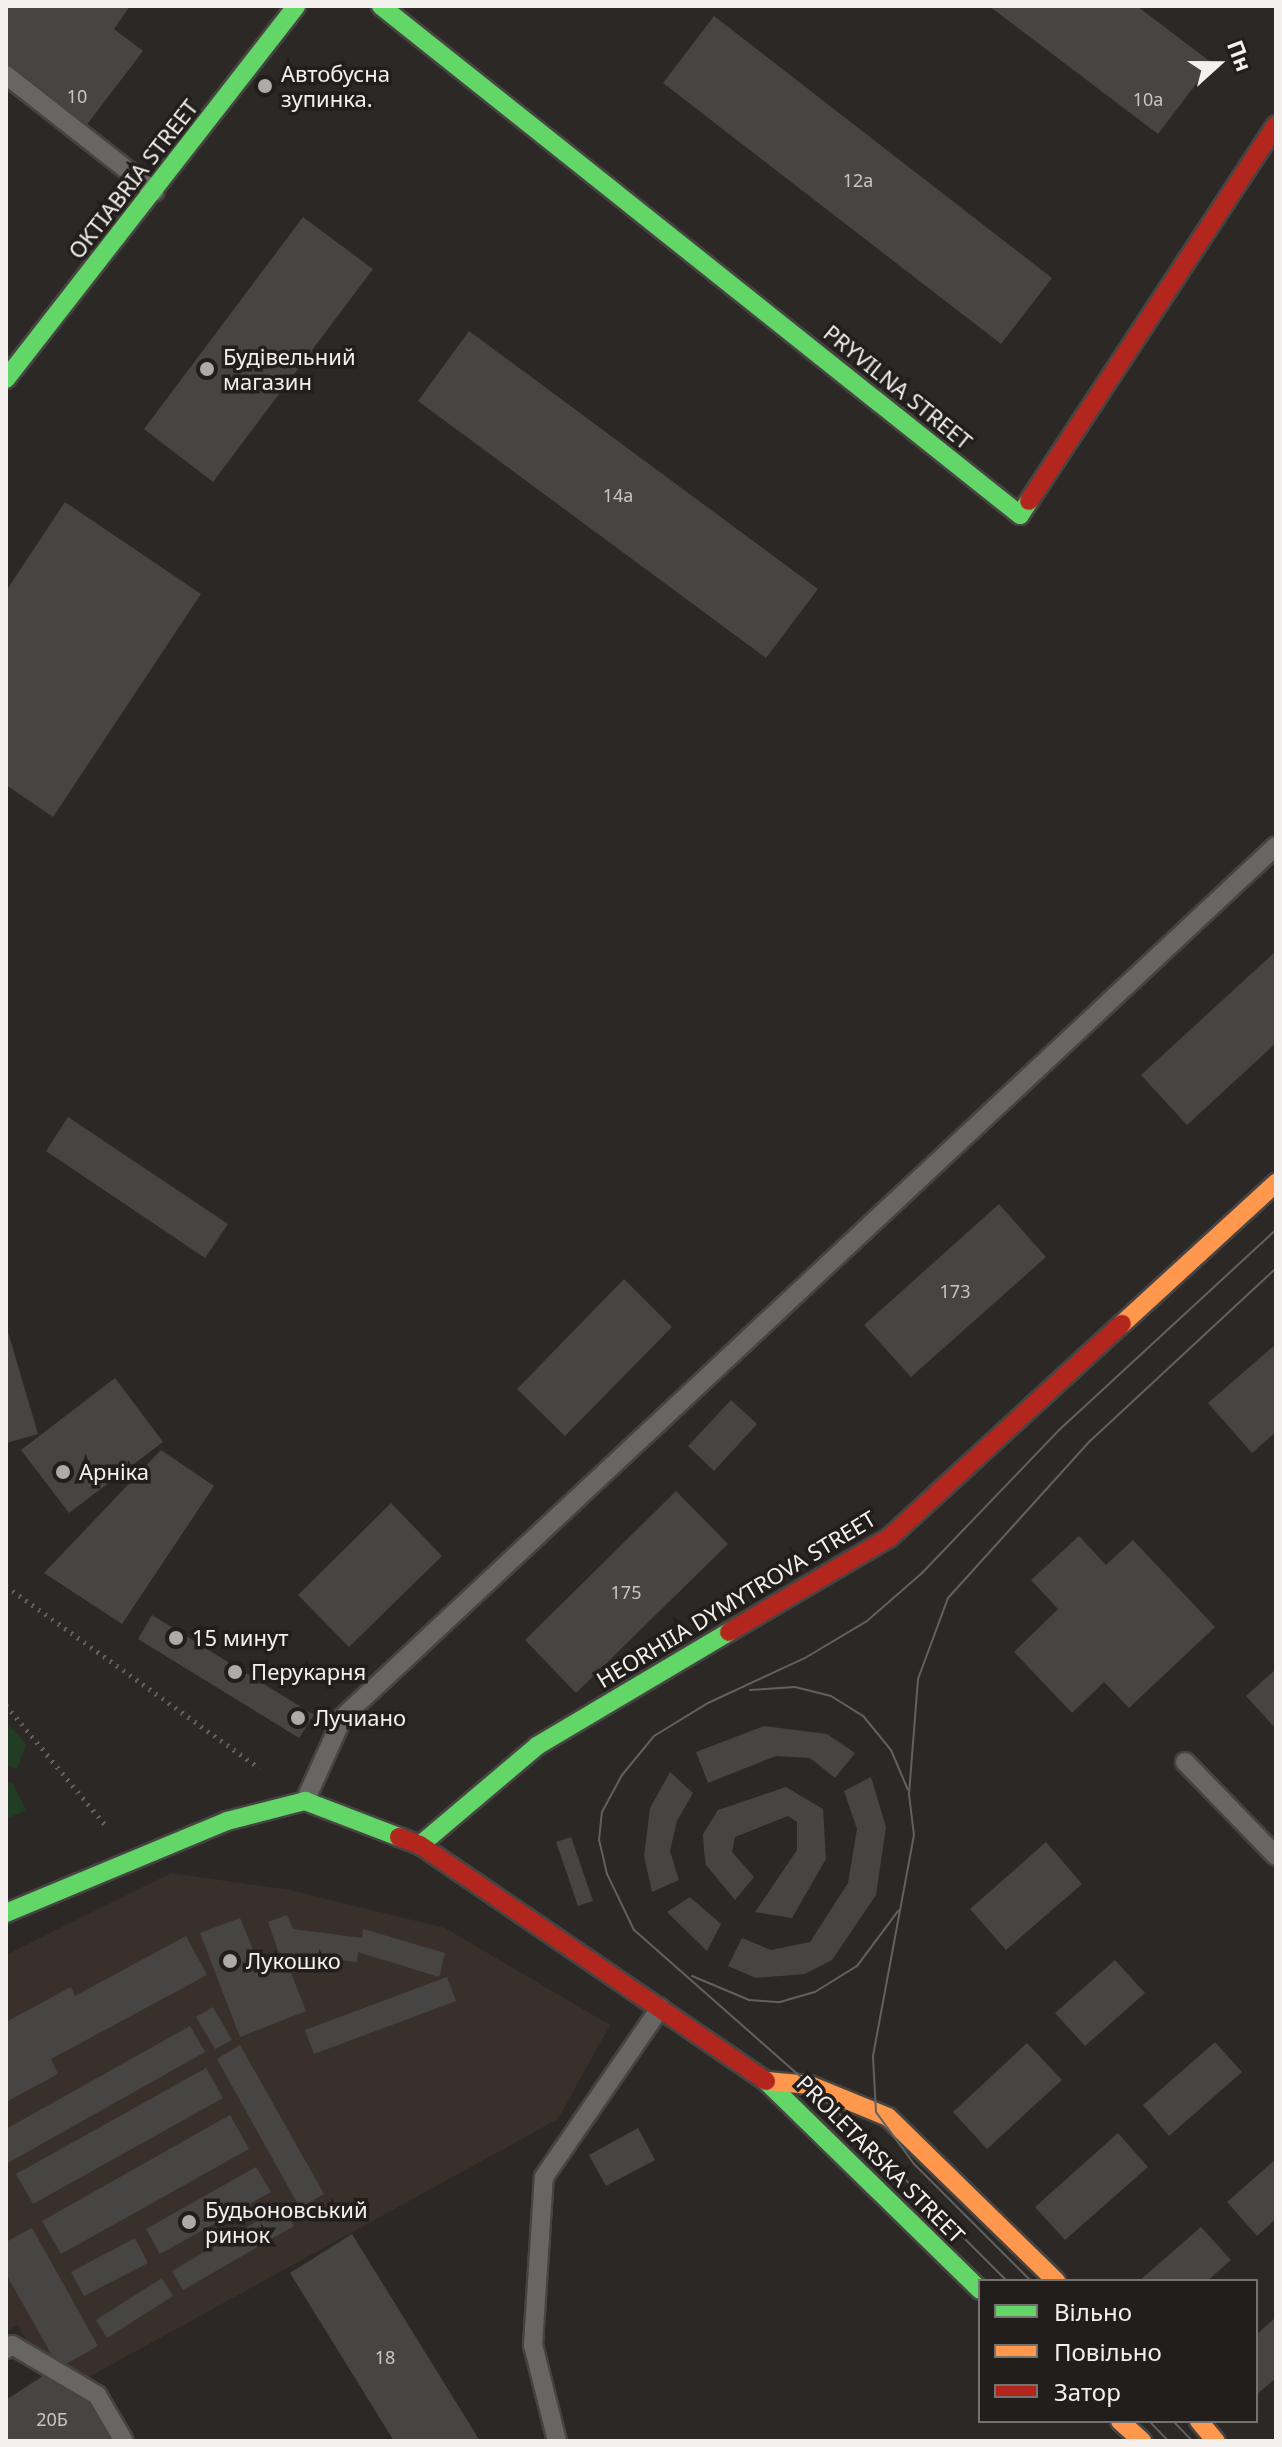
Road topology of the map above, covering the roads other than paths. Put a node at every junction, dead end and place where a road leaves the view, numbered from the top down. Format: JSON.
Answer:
{"nodes":[{"id":1,"x":296,"y":6,"type":"edge"},
{"id":2,"x":381,"y":6,"type":"edge"},
{"id":3,"x":6,"y":75,"type":"edge"},
{"id":4,"x":1276,"y":125,"type":"edge"},
{"id":5,"x":155,"y":192,"type":"junction"},
{"id":6,"x":6,"y":379,"type":"edge"},
{"id":7,"x":1276,"y":846,"type":"edge"},
{"id":8,"x":1276,"y":1183,"type":"edge"},
{"id":9,"x":1185,"y":1762,"type":"dead end"},
{"id":10,"x":305,"y":1801,"type":"junction"},
{"id":11,"x":420,"y":1845,"type":"junction"},
{"id":12,"x":1276,"y":1856,"type":"edge"},
{"id":13,"x":6,"y":1913,"type":"edge"},
{"id":14,"x":660,"y":2008,"type":"junction"},
{"id":15,"x":767,"y":2081,"type":"junction"},
{"id":16,"x":1054,"y":2279,"type":"edge"},
{"id":17,"x":978,"y":2288,"type":"edge"},
{"id":18,"x":6,"y":2349,"type":"edge"},
{"id":19,"x":1122,"y":2423,"type":"edge"},
{"id":20,"x":1201,"y":2423,"type":"edge"},
{"id":21,"x":124,"y":2441,"type":"edge"},
{"id":22,"x":557,"y":2441,"type":"edge"},
{"id":23,"x":1142,"y":2441,"type":"edge"},
{"id":24,"x":1216,"y":2441,"type":"edge"}],
"edges":[{"from":1,"to":5,"type":"street","name":"OKTIABRIA STREET"},
{"from":2,"to":4,"type":"street","name":"PRYVILNA STREET"},
{"from":3,"to":5,"type":"lane"},
{"from":5,"to":6,"type":"street","name":"OKTIABRIA STREET"},
{"from":7,"to":10,"type":"lane"},
{"from":8,"to":11,"type":"street","name":"HEORHIIA DYMYTROVA STREET"},
{"from":9,"to":12,"type":"lane"},
{"from":10,"to":11,"type":"street"},
{"from":10,"to":13,"type":"street"},
{"from":11,"to":14,"type":"street"},
{"from":14,"to":15,"type":"street"},
{"from":14,"to":22,"type":"lane"},
{"from":15,"to":16,"type":"street","name":"PROLETARSKA STREET"},
{"from":15,"to":17,"type":"street","name":"PROLETARSKA STREET"},
{"from":18,"to":21,"type":"lane"},
{"from":19,"to":23,"type":"street"},
{"from":20,"to":24,"type":"street"}]}
